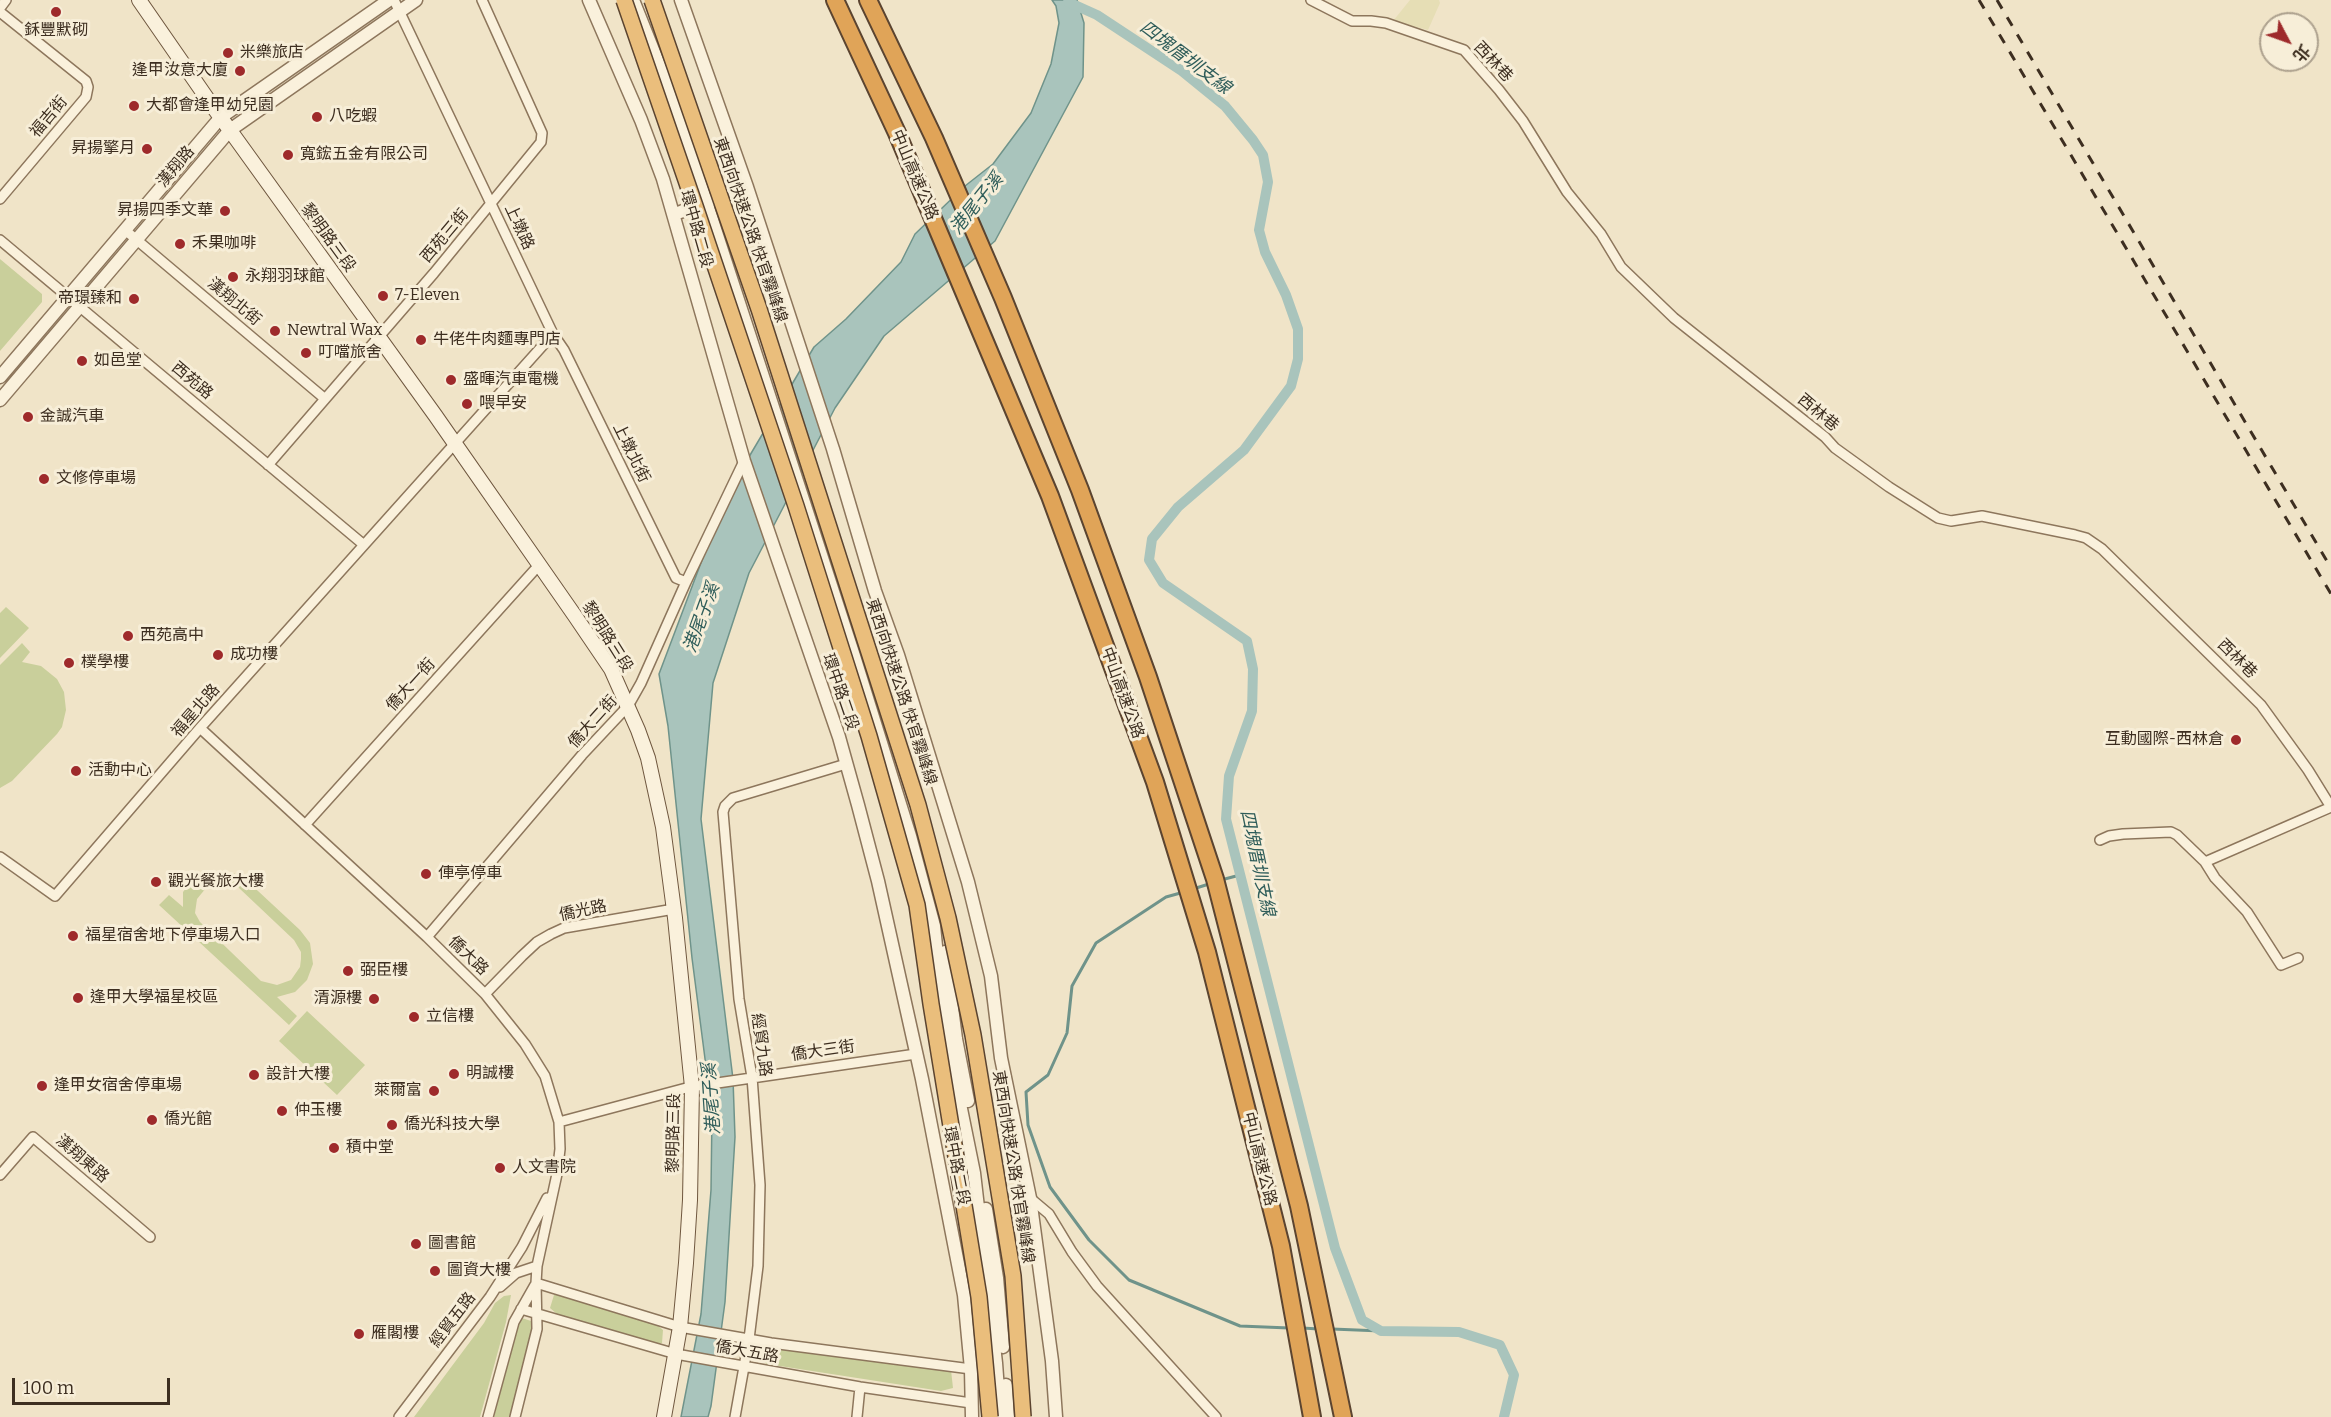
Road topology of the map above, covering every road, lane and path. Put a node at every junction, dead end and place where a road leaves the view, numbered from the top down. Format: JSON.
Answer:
{"nodes":[{"id":1,"x":6,"y":0,"type":"edge"},
{"id":2,"x":139,"y":0,"type":"edge"},
{"id":3,"x":389,"y":0,"type":"edge"},
{"id":4,"x":416,"y":0,"type":"edge"},
{"id":5,"x":482,"y":0,"type":"edge"},
{"id":6,"x":589,"y":0,"type":"edge"},
{"id":7,"x":624,"y":0,"type":"edge"},
{"id":8,"x":633,"y":0,"type":"edge"},
{"id":9,"x":641,"y":0,"type":"edge"},
{"id":10,"x":652,"y":0,"type":"edge"},
{"id":11,"x":681,"y":0,"type":"edge"},
{"id":12,"x":835,"y":0,"type":"edge"},
{"id":13,"x":868,"y":0,"type":"edge"},
{"id":14,"x":1311,"y":0,"type":"edge"},
{"id":15,"x":397,"y":6,"type":"edge"},
{"id":16,"x":0,"y":8,"type":"edge"},
{"id":17,"x":0,"y":12,"type":"edge"},
{"id":18,"x":221,"y":117,"type":"junction"},
{"id":19,"x":230,"y":130,"type":"junction"},
{"id":20,"x":747,"y":187,"type":"junction"},
{"id":21,"x":0,"y":199,"type":"edge"},
{"id":22,"x":710,"y":202,"type":"junction"},
{"id":23,"x":491,"y":204,"type":"junction"},
{"id":24,"x":675,"y":214,"type":"junction"},
{"id":25,"x":125,"y":230,"type":"junction"},
{"id":26,"x":136,"y":239,"type":"junction"},
{"id":27,"x":0,"y":240,"type":"edge"},
{"id":28,"x":68,"y":297,"type":"junction"},
{"id":29,"x":80,"y":306,"type":"junction"},
{"id":30,"x":553,"y":334,"type":"junction"},
{"id":31,"x":379,"y":336,"type":"junction"},
{"id":32,"x":0,"y":377,"type":"edge"},
{"id":33,"x":324,"y":398,"type":"junction"},
{"id":34,"x":0,"y":400,"type":"edge"},
{"id":35,"x":454,"y":443,"type":"junction"},
{"id":36,"x":744,"y":461,"type":"junction"},
{"id":37,"x":268,"y":465,"type":"junction"},
{"id":38,"x":364,"y":545,"type":"junction"},
{"id":39,"x":539,"y":565,"type":"junction"},
{"id":40,"x":686,"y":582,"type":"junction"},
{"id":41,"x":628,"y":706,"type":"junction"},
{"id":42,"x":200,"y":728,"type":"junction"},
{"id":43,"x":846,"y":764,"type":"junction"},
{"id":44,"x":2331,"y":807,"type":"edge"},
{"id":45,"x":305,"y":825,"type":"junction"},
{"id":46,"x":2100,"y":840,"type":"dead end"},
{"id":47,"x":0,"y":857,"type":"edge"},
{"id":48,"x":2205,"y":862,"type":"junction"},
{"id":49,"x":674,"y":909,"type":"junction"},
{"id":50,"x":427,"y":937,"type":"junction"},
{"id":51,"x":2298,"y":958,"type":"dead end"},
{"id":52,"x":485,"y":994,"type":"junction"},
{"id":53,"x":916,"y":1054,"type":"junction"},
{"id":54,"x":747,"y":1077,"type":"junction"},
{"id":55,"x":692,"y":1087,"type":"junction"},
{"id":56,"x":559,"y":1122,"type":"junction"},
{"id":57,"x":557,"y":1174,"type":"junction"},
{"id":58,"x":0,"y":1176,"type":"edge"},
{"id":59,"x":1030,"y":1198,"type":"junction"},
{"id":60,"x":150,"y":1238,"type":"dead end"},
{"id":61,"x":537,"y":1266,"type":"junction"},
{"id":62,"x":536,"y":1283,"type":"junction"},
{"id":63,"x":490,"y":1297,"type":"junction"},
{"id":64,"x":521,"y":1309,"type":"junction"},
{"id":65,"x":537,"y":1314,"type":"junction"},
{"id":66,"x":680,"y":1327,"type":"junction"},
{"id":67,"x":749,"y":1339,"type":"junction"},
{"id":68,"x":676,"y":1354,"type":"junction"},
{"id":69,"x":744,"y":1367,"type":"junction"},
{"id":70,"x":970,"y":1369,"type":"junction"},
{"id":71,"x":860,"y":1387,"type":"junction"},
{"id":72,"x":971,"y":1403,"type":"junction"},
{"id":73,"x":399,"y":1417,"type":"edge"},
{"id":74,"x":488,"y":1417,"type":"edge"},
{"id":75,"x":515,"y":1417,"type":"edge"},
{"id":76,"x":664,"y":1417,"type":"edge"},
{"id":77,"x":735,"y":1417,"type":"edge"},
{"id":78,"x":857,"y":1417,"type":"edge"},
{"id":79,"x":972,"y":1417,"type":"edge"},
{"id":80,"x":990,"y":1417,"type":"edge"},
{"id":81,"x":1000,"y":1417,"type":"edge"},
{"id":82,"x":1008,"y":1417,"type":"edge"},
{"id":83,"x":1023,"y":1417,"type":"edge"},
{"id":84,"x":1056,"y":1417,"type":"edge"},
{"id":85,"x":1216,"y":1417,"type":"edge"},
{"id":86,"x":1312,"y":1417,"type":"edge"},
{"id":87,"x":1343,"y":1417,"type":"edge"}],
"edges":[{"from":1,"to":16,"type":"street"},
{"from":2,"to":18,"type":"main road","name":"黎明路三段"},
{"from":3,"to":18,"type":"street","name":"漢翔路"},
{"from":4,"to":15,"type":"street","name":"漢翔路"},
{"from":5,"to":23,"type":"street","name":"西苑三街"},
{"from":6,"to":24,"type":"street","name":"環中路二段"},
{"from":7,"to":80,"type":"highway","bridge":true},
{"from":8,"to":22,"type":"street","name":"環中路二段"},
{"from":9,"to":22,"type":"street","name":"環中路二段"},
{"from":10,"to":83,"type":"highway","name":"東西向快速公路 快官霧峰線","bridge":true},
{"from":11,"to":20,"type":"street"},
{"from":12,"to":86,"type":"highway","name":"中山高速公路"},
{"from":13,"to":87,"type":"highway","name":"中山高速公路"},
{"from":14,"to":44,"type":"street","name":"西林巷"},
{"from":15,"to":19,"type":"street","name":"漢翔路"},
{"from":15,"to":23,"type":"street","name":"上墩路"},
{"from":17,"to":21,"type":"street","name":"福吉街"},
{"from":18,"to":19,"type":"main road","name":"黎明路三段"},
{"from":18,"to":25,"type":"street","name":"漢翔路"},
{"from":19,"to":26,"type":"street","name":"漢翔路"},
{"from":19,"to":31,"type":"main road","name":"黎明路三段"},
{"from":20,"to":22,"type":"street"},
{"from":20,"to":59,"type":"street"},
{"from":22,"to":24,"type":"street"},
{"from":22,"to":81,"type":"street","name":"環中路二段"},
{"from":22,"to":82,"type":"street","name":"環中路二段"},
{"from":23,"to":30,"type":"street","name":"上墩路"},
{"from":23,"to":31,"type":"street","name":"西苑三街"},
{"from":24,"to":36,"type":"street","name":"環中路二段"},
{"from":25,"to":26,"type":"street","name":"漢翔北街"},
{"from":25,"to":28,"type":"street","name":"漢翔路"},
{"from":26,"to":29,"type":"street","name":"漢翔路"},
{"from":26,"to":33,"type":"street","name":"漢翔北街"},
{"from":27,"to":28,"type":"street","name":"西苑路"},
{"from":28,"to":29,"type":"street","name":"西苑路"},
{"from":28,"to":32,"type":"street","name":"漢翔路"},
{"from":29,"to":34,"type":"street","name":"漢翔路"},
{"from":29,"to":37,"type":"street","name":"西苑路"},
{"from":30,"to":35,"type":"street"},
{"from":30,"to":40,"type":"street","name":"上墩北街"},
{"from":31,"to":33,"type":"street","name":"西苑三街"},
{"from":31,"to":35,"type":"main road","name":"黎明路三段"},
{"from":33,"to":37,"type":"street","name":"西苑三街"},
{"from":35,"to":38,"type":"street","name":"福星北路"},
{"from":35,"to":39,"type":"main road","name":"黎明路三段"},
{"from":36,"to":40,"type":"street","name":"僑大二街"},
{"from":36,"to":43,"type":"street","name":"環中路二段"},
{"from":37,"to":38,"type":"street","name":"西苑路"},
{"from":38,"to":42,"type":"street","name":"福星北路"},
{"from":39,"to":41,"type":"main road","name":"黎明路三段"},
{"from":39,"to":45,"type":"street","name":"僑大一街"},
{"from":40,"to":41,"type":"street","name":"僑大二街"},
{"from":41,"to":49,"type":"main road","name":"黎明路三段"},
{"from":41,"to":50,"type":"street","name":"僑大二街"},
{"from":42,"to":45,"type":"street","name":"僑大路"},
{"from":42,"to":47,"type":"street","name":"福星北路"},
{"from":43,"to":53,"type":"street","name":"環中路二段"},
{"from":43,"to":54,"type":"street","name":"經貿九路"},
{"from":44,"to":48,"type":"street"},
{"from":45,"to":50,"type":"street","name":"僑大路"},
{"from":46,"to":48,"type":"street"},
{"from":48,"to":51,"type":"street"},
{"from":49,"to":52,"type":"street","name":"僑光路"},
{"from":49,"to":55,"type":"main road","name":"黎明路三段"},
{"from":50,"to":52,"type":"street","name":"僑大路"},
{"from":52,"to":56,"type":"street","name":"僑大路"},
{"from":53,"to":54,"type":"street","name":"僑大三街"},
{"from":53,"to":70,"type":"street","name":"環中路二段"},
{"from":54,"to":55,"type":"street","name":"僑大三街"},
{"from":54,"to":67,"type":"street","name":"經貿九路"},
{"from":55,"to":56,"type":"street","name":"僑大三街"},
{"from":55,"to":66,"type":"main road","name":"黎明路三段"},
{"from":56,"to":57,"type":"street","name":"僑大路"},
{"from":57,"to":61,"type":"street","name":"僑大路"},
{"from":57,"to":63,"type":"street","name":"經貿五路"},
{"from":58,"to":60,"type":"street","name":"漢翔東路"},
{"from":59,"to":84,"type":"street"},
{"from":59,"to":85,"type":"street"},
{"from":61,"to":62,"type":"street","name":"僑大路"},
{"from":61,"to":63,"type":"street"},
{"from":62,"to":64,"type":"street","name":"僑大路"},
{"from":62,"to":65,"type":"street","name":"僑大路"},
{"from":62,"to":66,"type":"street","name":"僑大五路"},
{"from":63,"to":73,"type":"street","name":"經貿五路"},
{"from":64,"to":65,"type":"street","name":"僑大五路"},
{"from":64,"to":74,"type":"street","name":"僑大路"},
{"from":65,"to":68,"type":"street","name":"僑大五路"},
{"from":65,"to":75,"type":"street","name":"僑大路"},
{"from":66,"to":67,"type":"street","name":"僑大五路"},
{"from":66,"to":68,"type":"main road","name":"黎明路三段"},
{"from":67,"to":69,"type":"street","name":"經貿九路"},
{"from":67,"to":70,"type":"street","name":"僑大五路"},
{"from":68,"to":69,"type":"street","name":"僑大五路"},
{"from":68,"to":76,"type":"main road","name":"黎明路三段"},
{"from":69,"to":71,"type":"street","name":"僑大五路"},
{"from":69,"to":77,"type":"street","name":"經貿九路"},
{"from":70,"to":72,"type":"street","name":"環中路二段"},
{"from":71,"to":72,"type":"street","name":"僑大五路"},
{"from":71,"to":78,"type":"street"},
{"from":72,"to":79,"type":"street","name":"環中路二段"}]}
